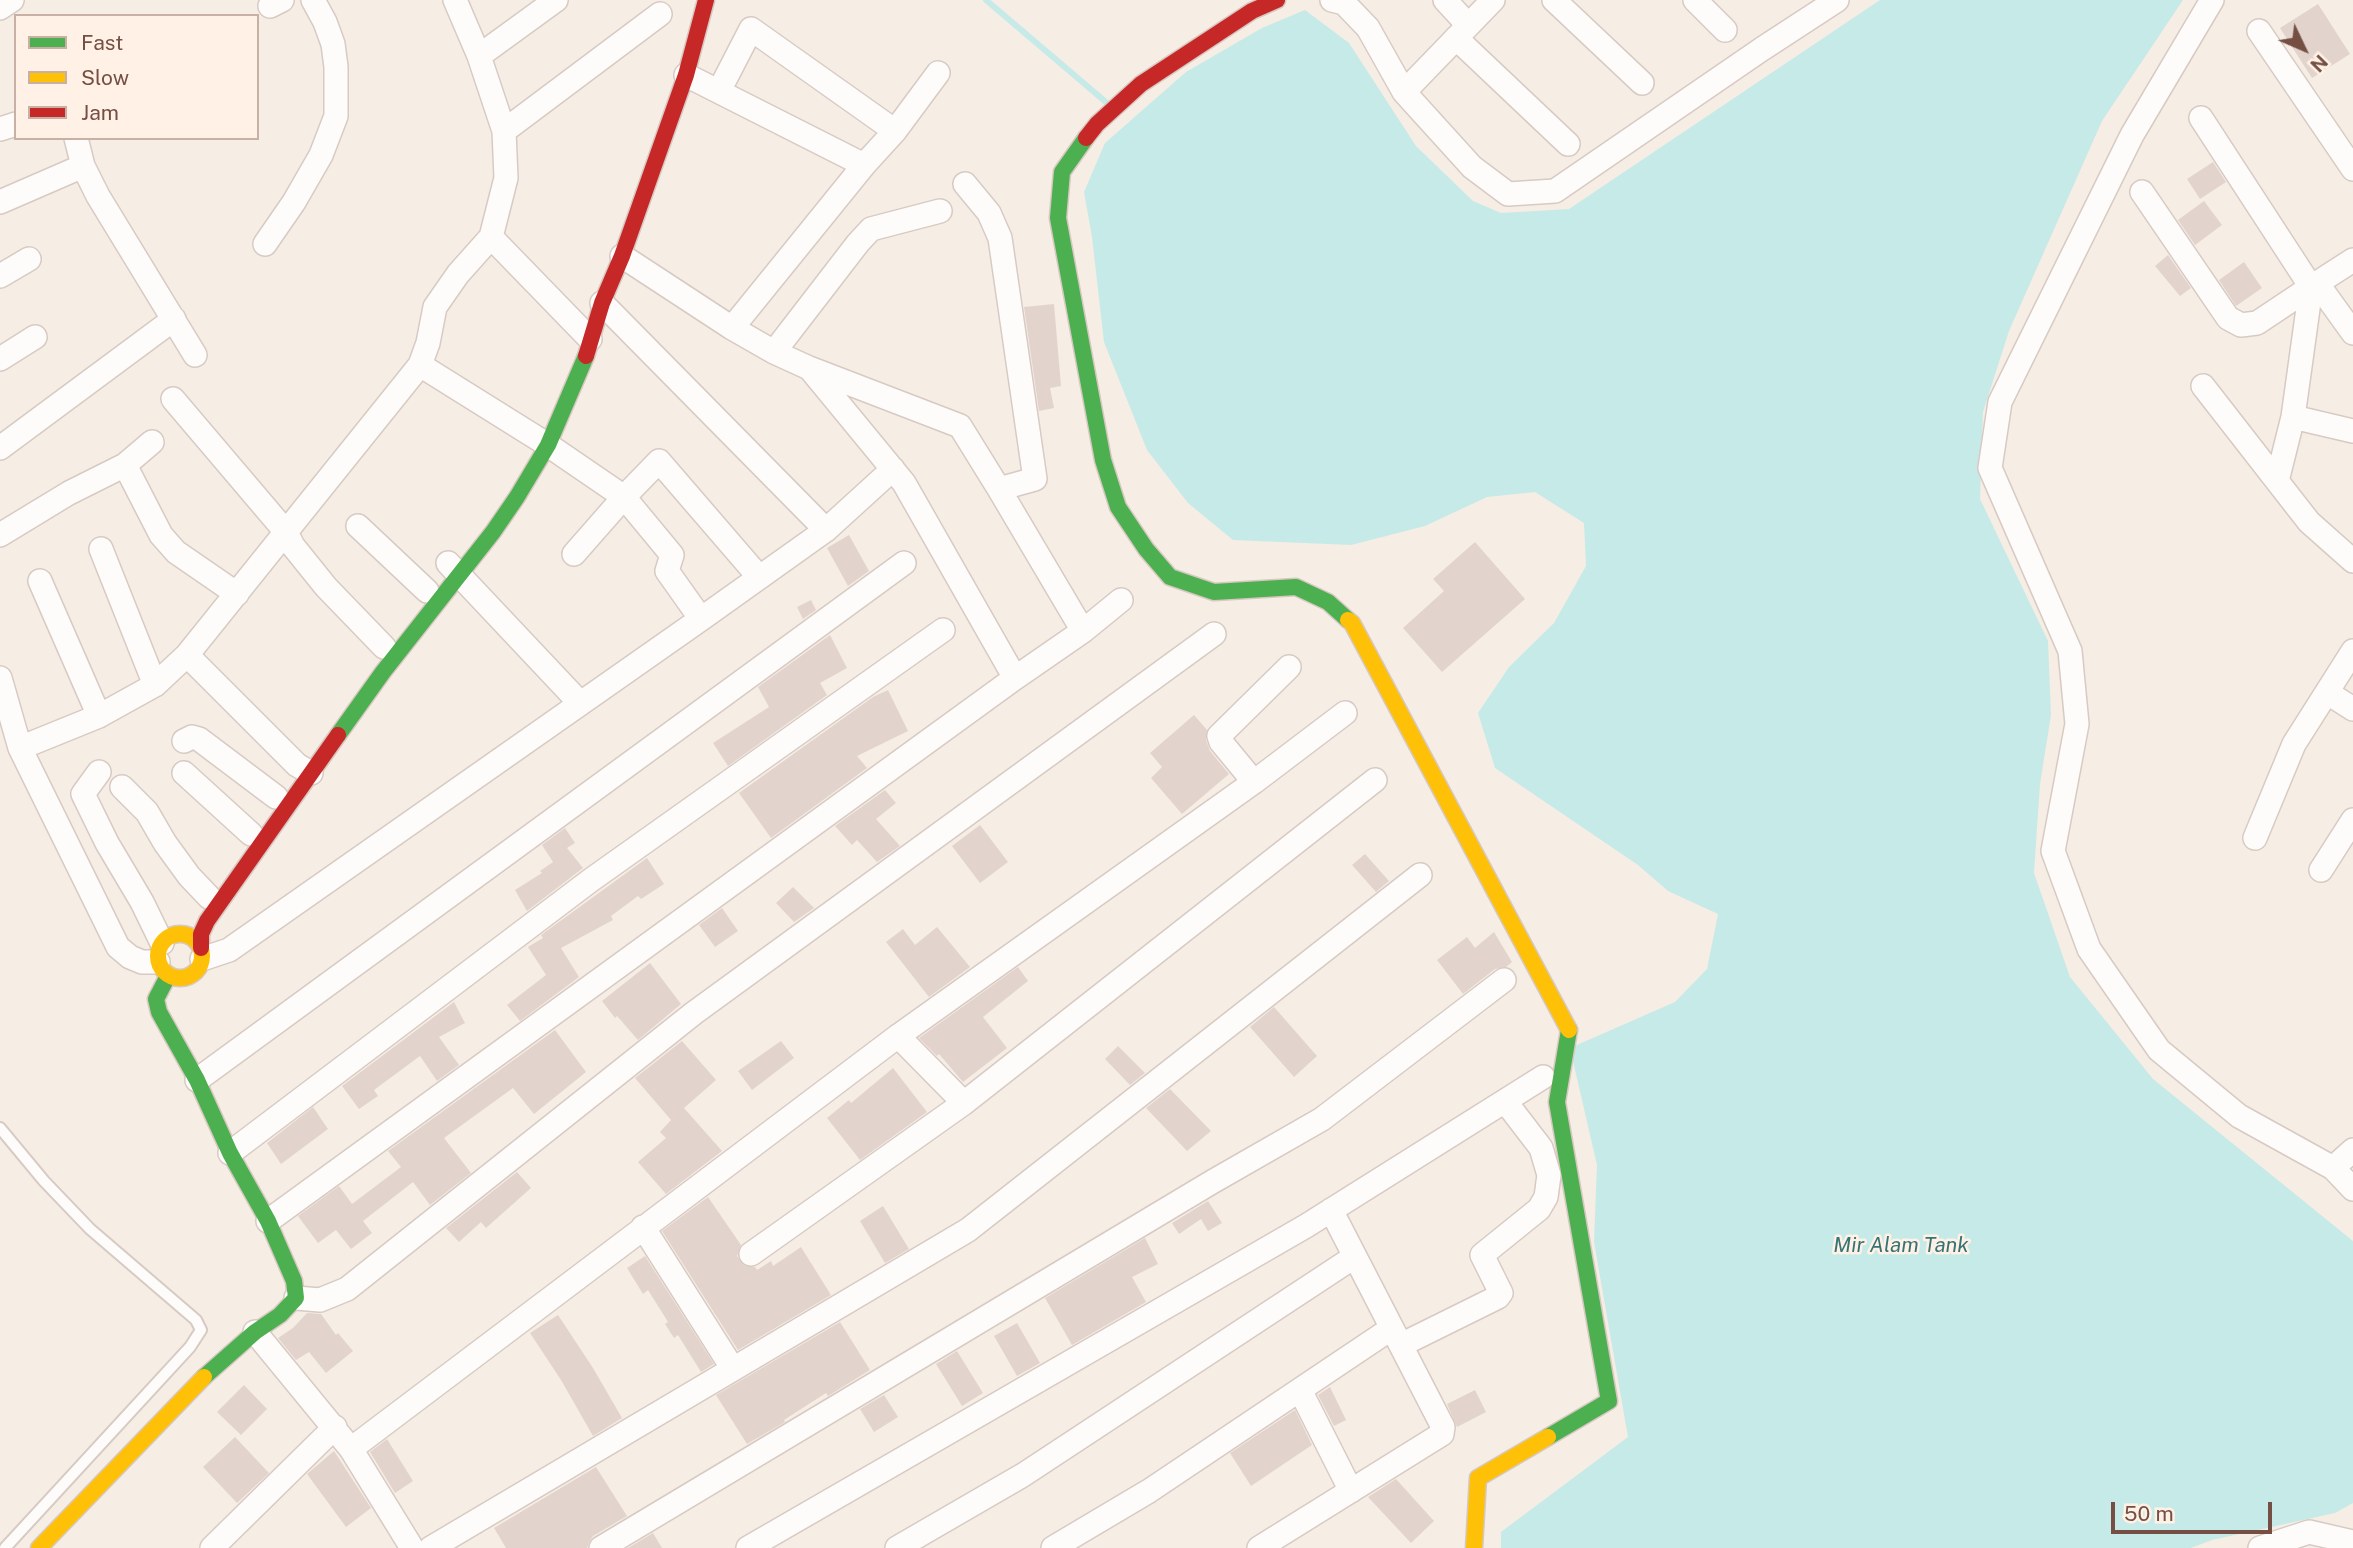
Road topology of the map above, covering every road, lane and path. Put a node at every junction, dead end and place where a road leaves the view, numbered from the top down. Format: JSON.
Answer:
{"nodes":[{"id":1,"x":12,"y":0,"type":"edge"},
{"id":2,"x":313,"y":0,"type":"edge"},
{"id":3,"x":455,"y":0,"type":"edge"},
{"id":4,"x":556,"y":0,"type":"edge"},
{"id":5,"x":706,"y":0,"type":"edge"},
{"id":6,"x":1277,"y":0,"type":"edge"},
{"id":7,"x":1332,"y":0,"type":"edge"},
{"id":8,"x":1446,"y":0,"type":"edge"},
{"id":9,"x":1493,"y":0,"type":"edge"},
{"id":10,"x":1554,"y":0,"type":"edge"},
{"id":11,"x":1695,"y":0,"type":"edge"},
{"id":12,"x":1837,"y":0,"type":"edge"},
{"id":13,"x":2212,"y":0,"type":"edge"},
{"id":14,"x":0,"y":8,"type":"edge"},
{"id":15,"x":660,"y":14,"type":"dead end"},
{"id":16,"x":1725,"y":30,"type":"dead end"},
{"id":17,"x":2259,"y":31,"type":"dead end"},
{"id":18,"x":1462,"y":32,"type":"junction"},
{"id":19,"x":479,"y":55,"type":"junction"},
{"id":20,"x":938,"y":73,"type":"dead end"},
{"id":21,"x":686,"y":75,"type":"junction"},
{"id":22,"x":1642,"y":83,"type":"dead end"},
{"id":23,"x":719,"y":91,"type":"junction"},
{"id":24,"x":1404,"y":92,"type":"junction"},
{"id":25,"x":2201,"y":118,"type":"dead end"},
{"id":26,"x":504,"y":131,"type":"junction"},
{"id":27,"x":895,"y":131,"type":"junction"},
{"id":28,"x":76,"y":140,"type":"edge"},
{"id":29,"x":1569,"y":144,"type":"dead end"},
{"id":30,"x":864,"y":165,"type":"junction"},
{"id":31,"x":83,"y":166,"type":"junction"},
{"id":32,"x":2353,"y":169,"type":"edge"},
{"id":33,"x":965,"y":184,"type":"dead end"},
{"id":34,"x":2142,"y":191,"type":"dead end"},
{"id":35,"x":0,"y":202,"type":"edge"},
{"id":36,"x":940,"y":211,"type":"dead end"},
{"id":37,"x":491,"y":237,"type":"junction"},
{"id":38,"x":265,"y":244,"type":"dead end"},
{"id":39,"x":622,"y":256,"type":"junction"},
{"id":40,"x":29,"y":259,"type":"dead end"},
{"id":41,"x":2353,"y":260,"type":"edge"},
{"id":42,"x":0,"y":276,"type":"edge"},
{"id":43,"x":2314,"y":285,"type":"junction"},
{"id":44,"x":602,"y":303,"type":"junction"},
{"id":45,"x":174,"y":320,"type":"junction"},
{"id":46,"x":732,"y":328,"type":"junction"},
{"id":47,"x":2353,"y":333,"type":"edge"},
{"id":48,"x":35,"y":337,"type":"dead end"},
{"id":49,"x":590,"y":339,"type":"junction"},
{"id":50,"x":774,"y":352,"type":"junction"},
{"id":51,"x":195,"y":355,"type":"dead end"},
{"id":52,"x":0,"y":359,"type":"edge"},
{"id":53,"x":420,"y":365,"type":"junction"},
{"id":54,"x":808,"y":368,"type":"junction"},
{"id":55,"x":2203,"y":386,"type":"dead end"},
{"id":56,"x":173,"y":398,"type":"dead end"},
{"id":57,"x":2293,"y":417,"type":"junction"},
{"id":58,"x":2353,"y":431,"type":"edge"},
{"id":59,"x":542,"y":441,"type":"junction"},
{"id":60,"x":152,"y":442,"type":"dead end"},
{"id":61,"x":0,"y":448,"type":"edge"},
{"id":62,"x":125,"y":465,"type":"junction"},
{"id":63,"x":893,"y":469,"type":"junction"},
{"id":64,"x":2277,"y":481,"type":"junction"},
{"id":65,"x":999,"y":489,"type":"junction"},
{"id":66,"x":624,"y":497,"type":"junction"},
{"id":67,"x":358,"y":526,"type":"dead end"},
{"id":68,"x":826,"y":530,"type":"junction"},
{"id":69,"x":286,"y":532,"type":"junction"},
{"id":70,"x":0,"y":535,"type":"edge"},
{"id":71,"x":101,"y":549,"type":"dead end"},
{"id":72,"x":574,"y":554,"type":"dead end"},
{"id":73,"x":2353,"y":561,"type":"edge"},
{"id":74,"x":904,"y":564,"type":"dead end"},
{"id":75,"x":454,"y":569,"type":"junction"},
{"id":76,"x":759,"y":577,"type":"junction"},
{"id":77,"x":40,"y":581,"type":"dead end"},
{"id":78,"x":427,"y":591,"type":"junction"},
{"id":79,"x":237,"y":594,"type":"junction"},
{"id":80,"x":1121,"y":600,"type":"dead end"},
{"id":81,"x":701,"y":619,"type":"junction"},
{"id":82,"x":943,"y":630,"type":"dead end"},
{"id":83,"x":1083,"y":631,"type":"junction"},
{"id":84,"x":1214,"y":634,"type":"dead end"},
{"id":85,"x":384,"y":647,"type":"junction"},
{"id":86,"x":2353,"y":652,"type":"edge"},
{"id":87,"x":187,"y":655,"type":"junction"},
{"id":88,"x":1289,"y":667,"type":"dead end"},
{"id":89,"x":0,"y":678,"type":"edge"},
{"id":90,"x":1016,"y":678,"type":"junction"},
{"id":91,"x":155,"y":685,"type":"junction"},
{"id":92,"x":2328,"y":693,"type":"junction"},
{"id":93,"x":580,"y":703,"type":"junction"},
{"id":94,"x":2353,"y":709,"type":"edge"},
{"id":95,"x":1345,"y":713,"type":"dead end"},
{"id":96,"x":99,"y":716,"type":"junction"},
{"id":97,"x":184,"y":741,"type":"dead end"},
{"id":98,"x":20,"y":748,"type":"junction"},
{"id":99,"x":304,"y":769,"type":"junction"},
{"id":100,"x":99,"y":772,"type":"dead end"},
{"id":101,"x":184,"y":773,"type":"dead end"},
{"id":102,"x":1375,"y":780,"type":"dead end"},
{"id":103,"x":1254,"y":782,"type":"junction"},
{"id":104,"x":122,"y":787,"type":"dead end"},
{"id":105,"x":276,"y":797,"type":"junction"},
{"id":106,"x":2353,"y":820,"type":"edge"},
{"id":107,"x":251,"y":834,"type":"junction"},
{"id":108,"x":2255,"y":838,"type":"dead end"},
{"id":109,"x":2321,"y":870,"type":"dead end"},
{"id":110,"x":1420,"y":875,"type":"dead end"},
{"id":111,"x":209,"y":897,"type":"junction"},
{"id":112,"x":166,"y":953,"type":"junction"},
{"id":113,"x":202,"y":953,"type":"junction"},
{"id":114,"x":1504,"y":980,"type":"dead end"},
{"id":115,"x":898,"y":1036,"type":"junction"},
{"id":116,"x":1543,"y":1077,"type":"dead end"},
{"id":117,"x":197,"y":1080,"type":"junction"},
{"id":118,"x":1506,"y":1101,"type":"junction"},
{"id":119,"x":964,"y":1103,"type":"junction"},
{"id":120,"x":0,"y":1128,"type":"edge"},
{"id":121,"x":2353,"y":1150,"type":"edge"},
{"id":122,"x":230,"y":1153,"type":"junction"},
{"id":123,"x":2333,"y":1168,"type":"junction"},
{"id":124,"x":2353,"y":1189,"type":"edge"},
{"id":125,"x":1331,"y":1210,"type":"junction"},
{"id":126,"x":268,"y":1221,"type":"junction"},
{"id":127,"x":643,"y":1227,"type":"junction"},
{"id":128,"x":751,"y":1254,"type":"dead end"},
{"id":129,"x":1354,"y":1257,"type":"junction"},
{"id":130,"x":296,"y":1298,"type":"junction"},
{"id":131,"x":255,"y":1332,"type":"junction"},
{"id":132,"x":1397,"y":1337,"type":"junction"},
{"id":133,"x":733,"y":1369,"type":"junction"},
{"id":134,"x":1300,"y":1390,"type":"junction"},
{"id":135,"x":335,"y":1427,"type":"junction"},
{"id":136,"x":351,"y":1449,"type":"junction"},
{"id":137,"x":1351,"y":1491,"type":"junction"},
{"id":138,"x":2353,"y":1542,"type":"edge"},
{"id":139,"x":5,"y":1548,"type":"edge"},
{"id":140,"x":39,"y":1548,"type":"edge"},
{"id":141,"x":212,"y":1548,"type":"edge"},
{"id":142,"x":412,"y":1548,"type":"edge"},
{"id":143,"x":431,"y":1548,"type":"edge"},
{"id":144,"x":601,"y":1548,"type":"edge"},
{"id":145,"x":748,"y":1548,"type":"edge"},
{"id":146,"x":897,"y":1548,"type":"edge"},
{"id":147,"x":1053,"y":1548,"type":"edge"},
{"id":148,"x":1259,"y":1548,"type":"edge"},
{"id":149,"x":1474,"y":1548,"type":"edge"},
{"id":150,"x":2260,"y":1548,"type":"edge"}],
"edges":[{"from":1,"to":14,"type":"street"},
{"from":2,"to":38,"type":"street"},
{"from":3,"to":19,"type":"street"},
{"from":4,"to":19,"type":"street"},
{"from":5,"to":21,"type":"main road"},
{"from":6,"to":149,"type":"main road"},
{"from":7,"to":24,"type":"street"},
{"from":8,"to":18,"type":"street"},
{"from":9,"to":18,"type":"street"},
{"from":10,"to":22,"type":"street"},
{"from":11,"to":16,"type":"street"},
{"from":12,"to":24,"type":"street"},
{"from":13,"to":123,"type":"street"},
{"from":15,"to":26,"type":"street"},
{"from":17,"to":32,"type":"street"},
{"from":18,"to":24,"type":"street"},
{"from":18,"to":29,"type":"street"},
{"from":19,"to":26,"type":"street"},
{"from":20,"to":27,"type":"street"},
{"from":21,"to":23,"type":"street"},
{"from":21,"to":39,"type":"main road"},
{"from":23,"to":27,"type":"street"},
{"from":23,"to":30,"type":"street"},
{"from":25,"to":43,"type":"street"},
{"from":26,"to":37,"type":"street"},
{"from":27,"to":30,"type":"street"},
{"from":28,"to":31,"type":"street"},
{"from":30,"to":46,"type":"street"},
{"from":31,"to":35,"type":"street"},
{"from":31,"to":45,"type":"street"},
{"from":33,"to":65,"type":"street"},
{"from":34,"to":43,"type":"street"},
{"from":36,"to":50,"type":"street"},
{"from":37,"to":49,"type":"street"},
{"from":37,"to":53,"type":"street"},
{"from":39,"to":44,"type":"main road"},
{"from":39,"to":46,"type":"street"},
{"from":40,"to":42,"type":"street"},
{"from":41,"to":43,"type":"street"},
{"from":43,"to":47,"type":"street"},
{"from":43,"to":57,"type":"street"},
{"from":44,"to":49,"type":"main road"},
{"from":44,"to":68,"type":"street"},
{"from":45,"to":51,"type":"street"},
{"from":45,"to":61,"type":"street"},
{"from":46,"to":50,"type":"street"},
{"from":48,"to":52,"type":"street"},
{"from":49,"to":59,"type":"main road"},
{"from":50,"to":54,"type":"street"},
{"from":53,"to":59,"type":"street"},
{"from":53,"to":69,"type":"street"},
{"from":54,"to":63,"type":"street"},
{"from":54,"to":65,"type":"street"},
{"from":55,"to":64,"type":"street"},
{"from":56,"to":69,"type":"street"},
{"from":57,"to":58,"type":"street"},
{"from":57,"to":64,"type":"street"},
{"from":59,"to":66,"type":"street"},
{"from":59,"to":75,"type":"main road"},
{"from":60,"to":62,"type":"street"},
{"from":62,"to":70,"type":"street"},
{"from":62,"to":79,"type":"street"},
{"from":63,"to":68,"type":"street"},
{"from":63,"to":90,"type":"street"},
{"from":64,"to":73,"type":"street"},
{"from":65,"to":83,"type":"street"},
{"from":66,"to":72,"type":"street"},
{"from":66,"to":76,"type":"street"},
{"from":66,"to":81,"type":"street"},
{"from":67,"to":78,"type":"street"},
{"from":68,"to":76,"type":"street"},
{"from":69,"to":79,"type":"street"},
{"from":69,"to":85,"type":"street"},
{"from":71,"to":91,"type":"street"},
{"from":74,"to":117,"type":"street"},
{"from":75,"to":78,"type":"main road"},
{"from":75,"to":93,"type":"street"},
{"from":75,"to":99,"type":"main road"},
{"from":76,"to":81,"type":"street"},
{"from":77,"to":96,"type":"street"},
{"from":78,"to":85,"type":"main road"},
{"from":79,"to":87,"type":"street"},
{"from":80,"to":83,"type":"street"},
{"from":81,"to":93,"type":"street"},
{"from":82,"to":122,"type":"street"},
{"from":83,"to":90,"type":"street"},
{"from":84,"to":130,"type":"street"},
{"from":85,"to":99,"type":"main road"},
{"from":86,"to":92,"type":"street"},
{"from":87,"to":91,"type":"street"},
{"from":87,"to":99,"type":"street"},
{"from":88,"to":103,"type":"street"},
{"from":89,"to":98,"type":"street"},
{"from":90,"to":126,"type":"street"},
{"from":91,"to":96,"type":"street"},
{"from":92,"to":94,"type":"street"},
{"from":92,"to":108,"type":"street"},
{"from":93,"to":113,"type":"street"},
{"from":95,"to":103,"type":"street"},
{"from":96,"to":98,"type":"street"},
{"from":97,"to":105,"type":"street"},
{"from":98,"to":112,"type":"street"},
{"from":99,"to":105,"type":"main road"},
{"from":99,"to":113,"type":"main road"},
{"from":100,"to":112,"type":"street"},
{"from":101,"to":107,"type":"street"},
{"from":102,"to":119,"type":"street"},
{"from":103,"to":115,"type":"street"},
{"from":104,"to":111,"type":"street"},
{"from":105,"to":107,"type":"main road"},
{"from":106,"to":109,"type":"street"},
{"from":107,"to":111,"type":"main road"},
{"from":110,"to":133,"type":"street"},
{"from":111,"to":112,"type":"main road"},
{"from":112,"to":113,"type":"main road"},
{"from":112,"to":113,"type":"main road"},
{"from":112,"to":117,"type":"main road"},
{"from":114,"to":144,"type":"street"},
{"from":115,"to":119,"type":"street"},
{"from":115,"to":127,"type":"street"},
{"from":116,"to":118,"type":"street"},
{"from":117,"to":122,"type":"main road"},
{"from":118,"to":125,"type":"street"},
{"from":118,"to":132,"type":"street"},
{"from":119,"to":128,"type":"street"},
{"from":120,"to":139,"type":"lane"},
{"from":121,"to":123,"type":"street"},
{"from":122,"to":126,"type":"main road"},
{"from":123,"to":124,"type":"street"},
{"from":125,"to":129,"type":"street"},
{"from":125,"to":145,"type":"street"},
{"from":126,"to":130,"type":"main road"},
{"from":127,"to":133,"type":"street"},
{"from":127,"to":136,"type":"street"},
{"from":129,"to":132,"type":"street"},
{"from":129,"to":146,"type":"street"},
{"from":130,"to":131,"type":"main road"},
{"from":131,"to":135,"type":"street"},
{"from":131,"to":140,"type":"main road"},
{"from":132,"to":134,"type":"street"},
{"from":132,"to":137,"type":"street"},
{"from":133,"to":143,"type":"street"},
{"from":134,"to":137,"type":"street"},
{"from":134,"to":147,"type":"street"},
{"from":135,"to":136,"type":"street"},
{"from":135,"to":141,"type":"street"},
{"from":136,"to":142,"type":"street"},
{"from":137,"to":148,"type":"street"},
{"from":138,"to":150,"type":"street"}]}
